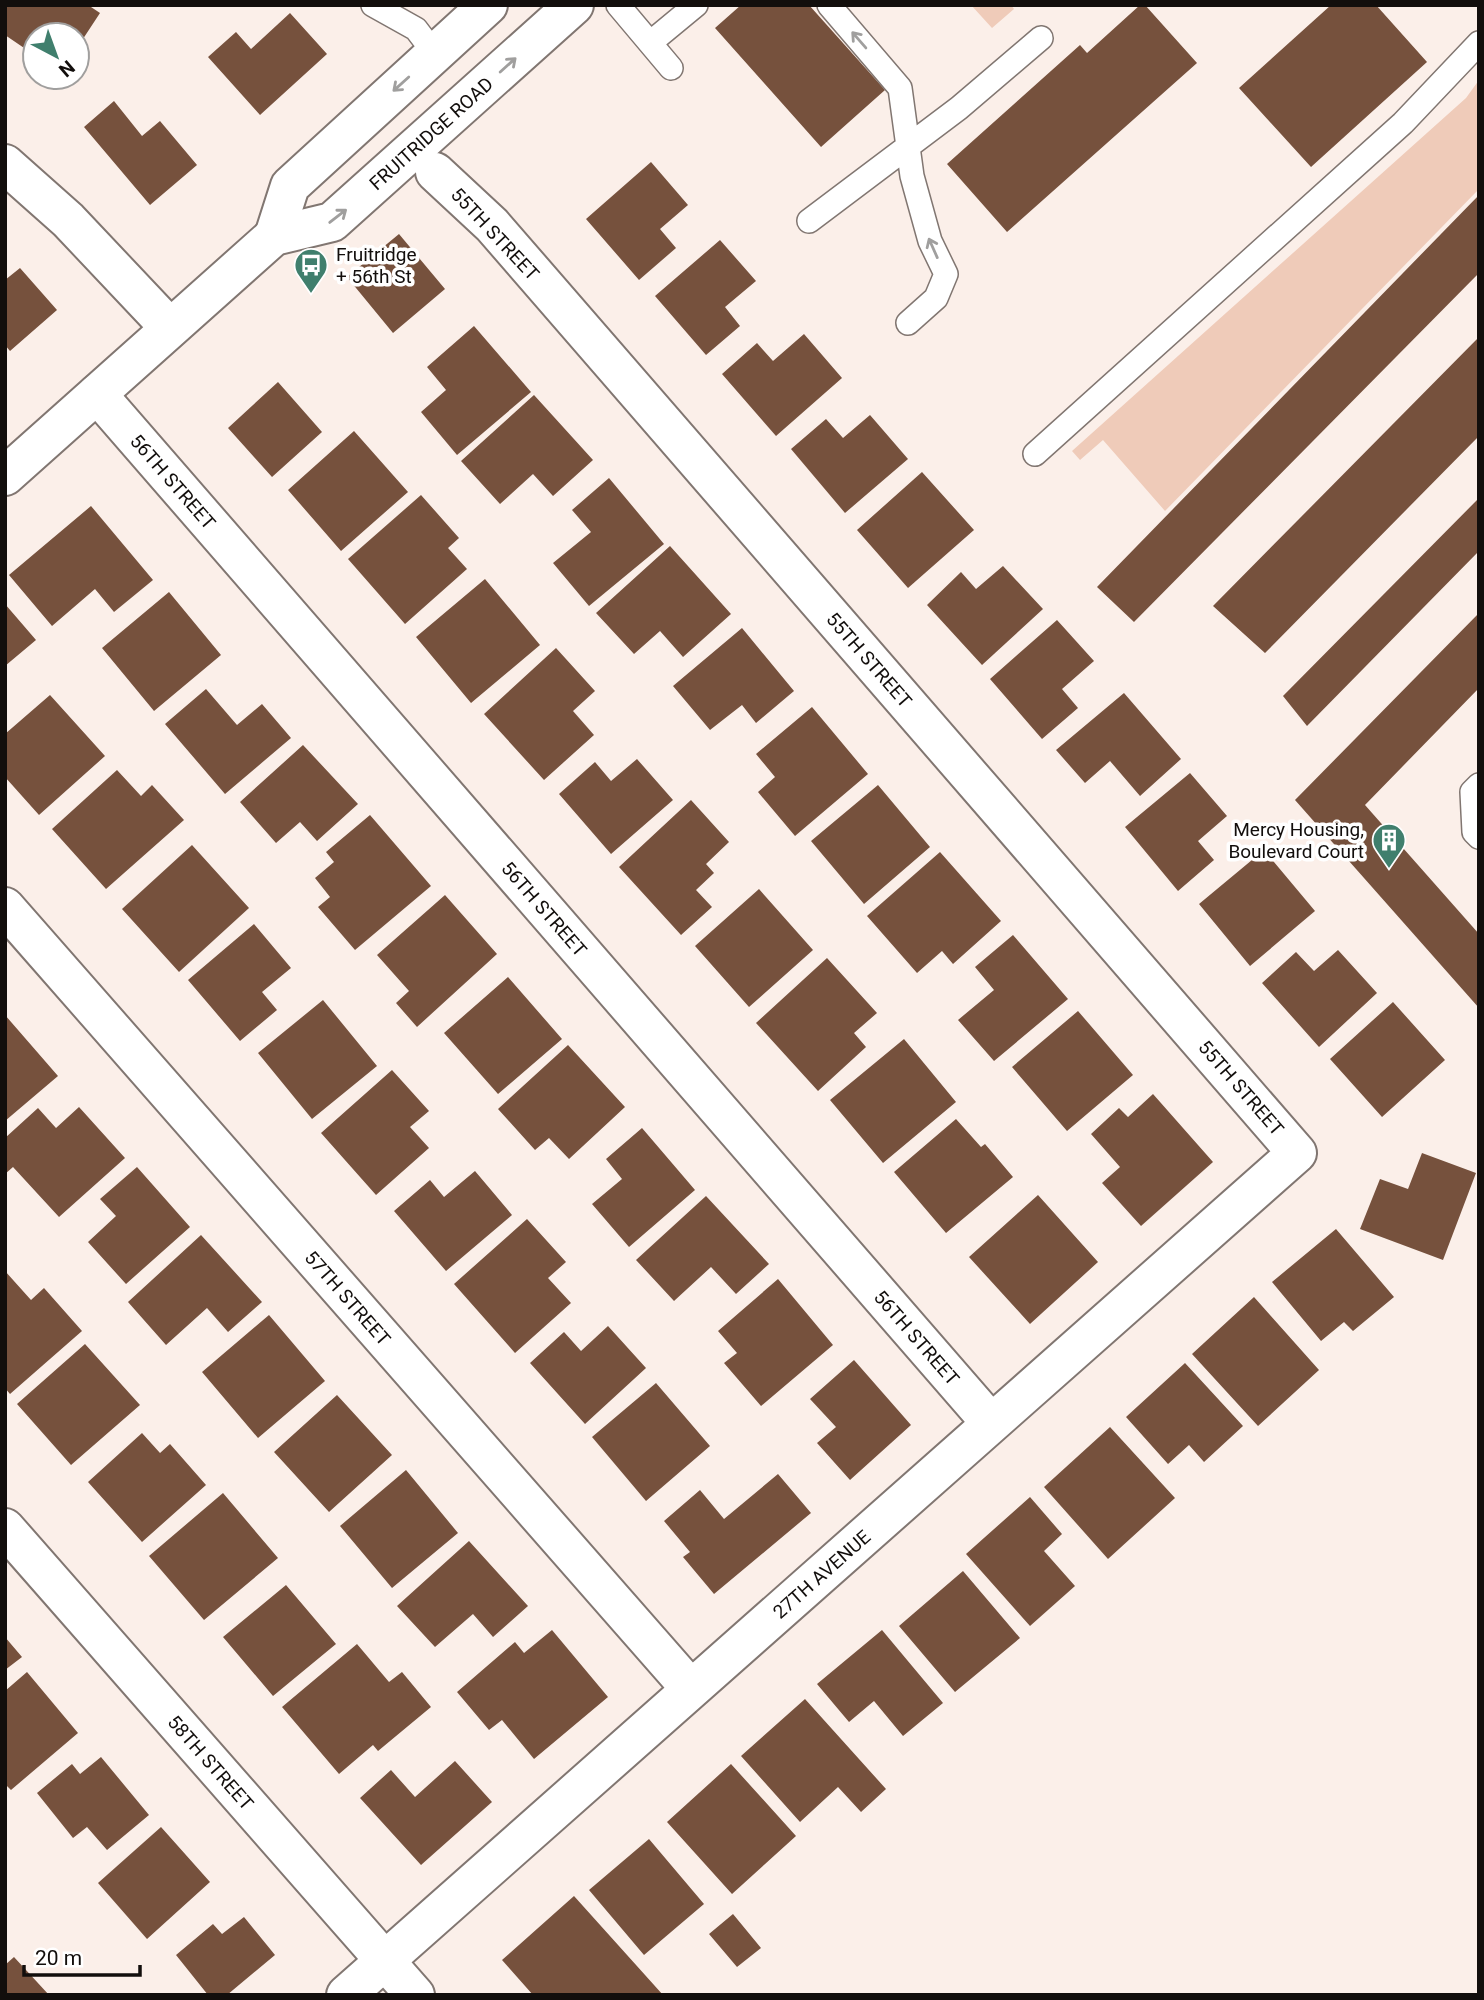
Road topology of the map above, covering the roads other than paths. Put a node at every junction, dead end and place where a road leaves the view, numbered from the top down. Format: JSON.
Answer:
{"nodes":[{"id":1,"x":373,"y":5,"type":"edge"},
{"id":2,"x":488,"y":5,"type":"edge"},
{"id":3,"x":574,"y":5,"type":"edge"},
{"id":4,"x":618,"y":5,"type":"edge"},
{"id":5,"x":696,"y":5,"type":"edge"},
{"id":6,"x":829,"y":5,"type":"edge"},
{"id":7,"x":1041,"y":38,"type":"dead end"},
{"id":8,"x":650,"y":43,"type":"junction"},
{"id":9,"x":1479,"y":43,"type":"edge"},
{"id":10,"x":435,"y":54,"type":"junction"},
{"id":11,"x":671,"y":68,"type":"dead end"},
{"id":12,"x":908,"y":146,"type":"junction"},
{"id":13,"x":5,"y":164,"type":"edge"},
{"id":14,"x":435,"y":172,"type":"dead end"},
{"id":15,"x":809,"y":221,"type":"dead end"},
{"id":16,"x":274,"y":236,"type":"junction"},
{"id":17,"x":908,"y":323,"type":"dead end"},
{"id":18,"x":170,"y":328,"type":"junction"},
{"id":19,"x":97,"y":394,"type":"junction"},
{"id":20,"x":1035,"y":454,"type":"dead end"},
{"id":21,"x":5,"y":476,"type":"edge"},
{"id":22,"x":1479,"y":785,"type":"edge"},
{"id":23,"x":1479,"y":838,"type":"edge"},
{"id":24,"x":5,"y":907,"type":"edge"},
{"id":25,"x":1297,"y":1153,"type":"joint"},
{"id":26,"x":991,"y":1423,"type":"junction"},
{"id":27,"x":5,"y":1528,"type":"edge"},
{"id":28,"x":690,"y":1688,"type":"junction"},
{"id":29,"x":385,"y":1960,"type":"junction"},
{"id":30,"x":346,"y":1995,"type":"edge"},
{"id":31,"x":415,"y":1995,"type":"edge"}],
"edges":[{"from":1,"to":10,"type":"lane"},
{"from":2,"to":10,"type":"street"},
{"from":16,"to":3,"type":"street","name":"FRUITRIDGE ROAD","one_way":true},
{"from":4,"to":8,"type":"lane"},
{"from":5,"to":8,"type":"lane"},
{"from":12,"to":6,"type":"lane","one_way":true},
{"from":7,"to":12,"type":"lane"},
{"from":8,"to":11,"type":"lane"},
{"from":9,"to":20,"type":"lane"},
{"from":10,"to":16,"type":"street","one_way":true},
{"from":12,"to":15,"type":"lane"},
{"from":17,"to":12,"type":"lane","one_way":true},
{"from":13,"to":18,"type":"street"},
{"from":14,"to":25,"type":"street","name":"55TH STREET"},
{"from":16,"to":18,"type":"street","name":"FRUITRIDGE ROAD"},
{"from":18,"to":19,"type":"street","name":"FRUITRIDGE ROAD"},
{"from":19,"to":21,"type":"street","name":"FRUITRIDGE ROAD"},
{"from":19,"to":26,"type":"street","name":"56TH STREET"},
{"from":22,"to":23,"type":"lane"},
{"from":24,"to":28,"type":"street","name":"57TH STREET"},
{"from":25,"to":26,"type":"street","name":"27TH AVENUE"},
{"from":26,"to":28,"type":"street","name":"27TH AVENUE"},
{"from":27,"to":29,"type":"street","name":"58TH STREET"},
{"from":28,"to":29,"type":"street","name":"27TH AVENUE"},
{"from":29,"to":30,"type":"street","name":"27TH AVENUE"},
{"from":29,"to":31,"type":"street","name":"58TH STREET"}]}
